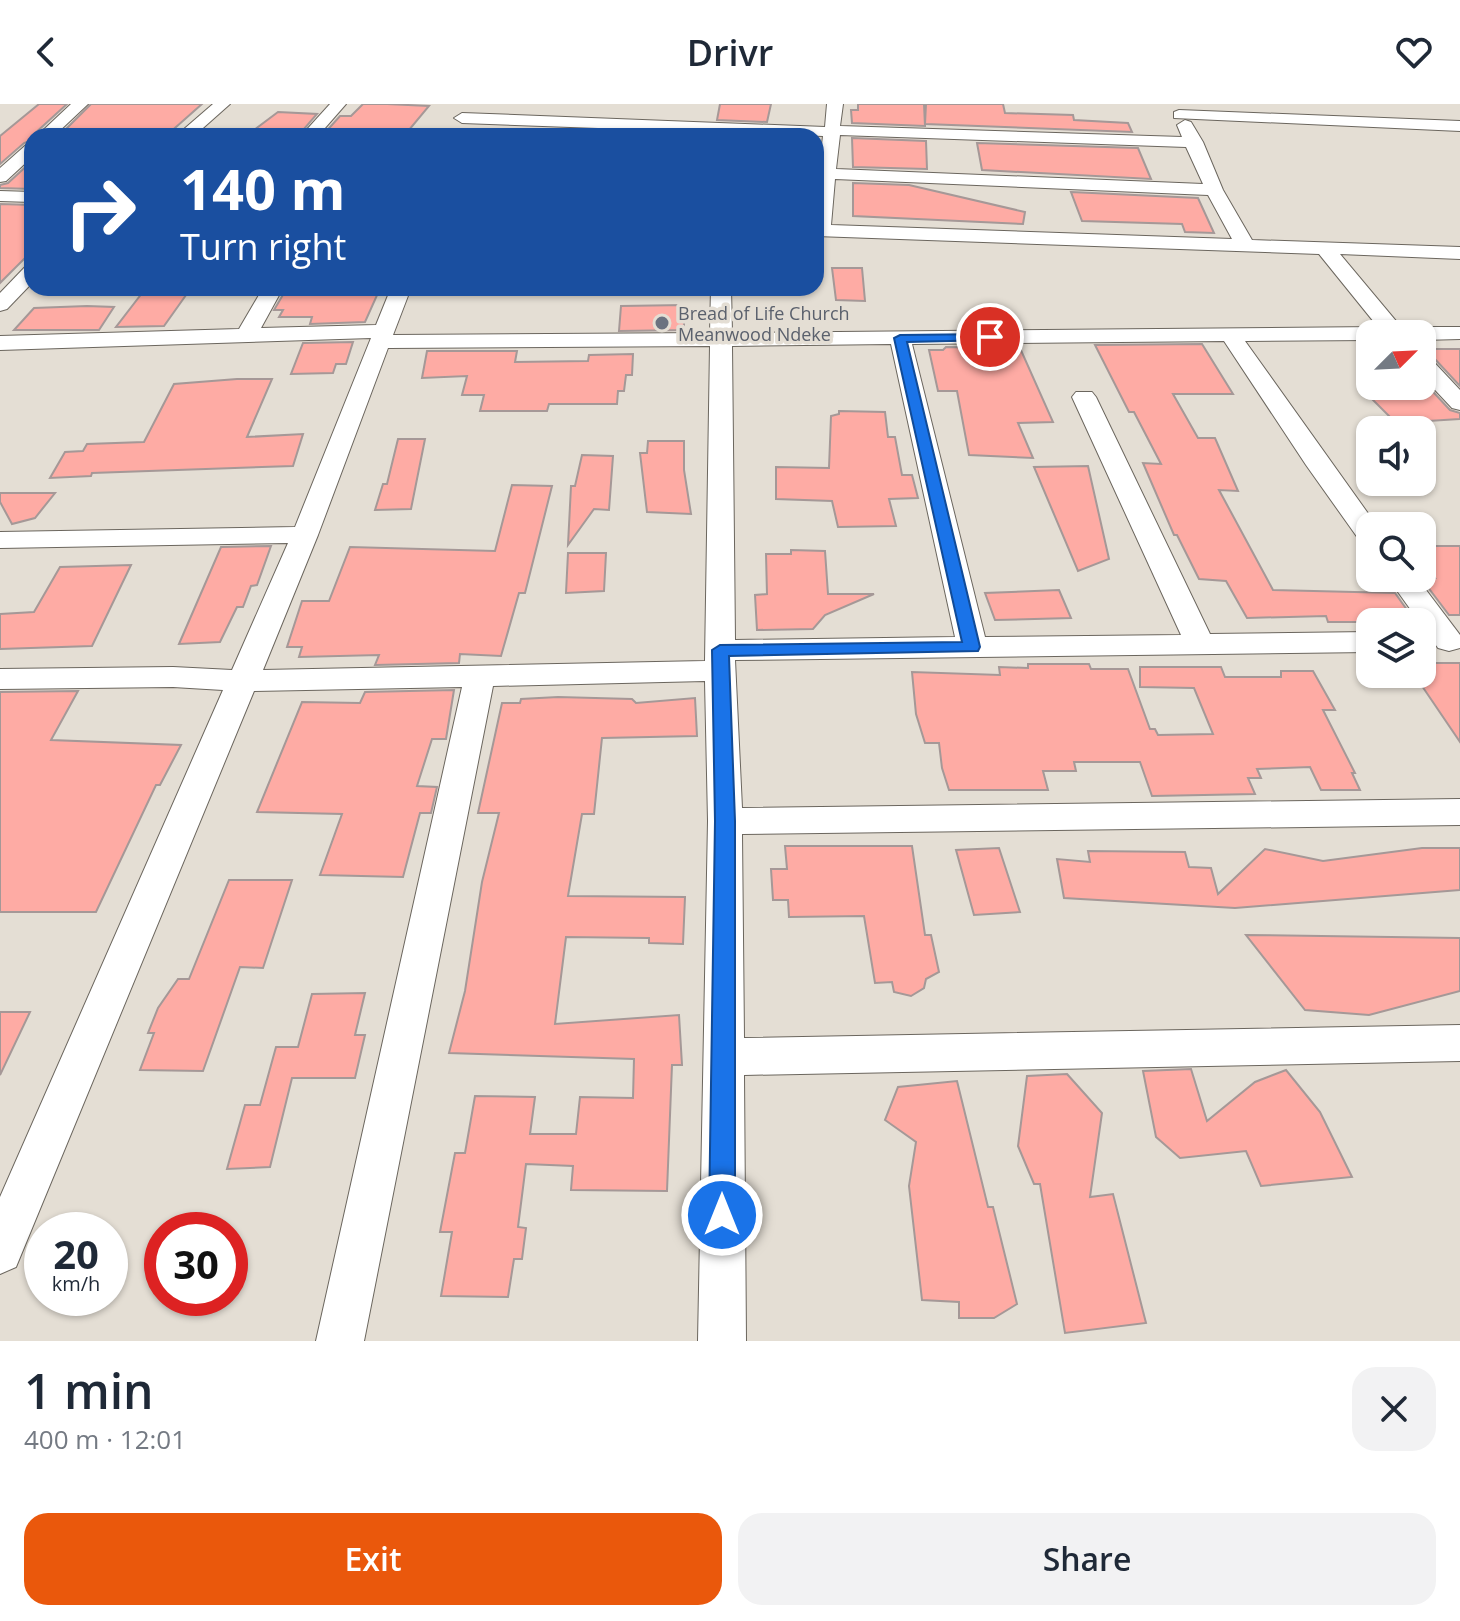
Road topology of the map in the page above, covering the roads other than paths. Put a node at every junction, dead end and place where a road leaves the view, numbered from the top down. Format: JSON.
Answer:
{"nodes":[{"id":1,"x":80,"y":104,"type":"edge"},
{"id":2,"x":222,"y":104,"type":"edge"},
{"id":3,"x":338,"y":104,"type":"edge"},
{"id":4,"x":835,"y":104,"type":"edge"},
{"id":5,"x":1177,"y":110,"type":"edge"},
{"id":6,"x":462,"y":116,"type":"edge"},
{"id":7,"x":1460,"y":126,"type":"edge"},
{"id":8,"x":54,"y":128,"type":"edge"},
{"id":9,"x":194,"y":128,"type":"edge"},
{"id":10,"x":316,"y":128,"type":"edge"},
{"id":11,"x":757,"y":128,"type":"edge"},
{"id":12,"x":824,"y":131,"type":"edge"},
{"id":13,"x":831,"y":131,"type":"junction"},
{"id":14,"x":1195,"y":142,"type":"junction"},
{"id":15,"x":24,"y":155,"type":"edge"},
{"id":16,"x":828,"y":174,"type":"junction"},
{"id":17,"x":0,"y":177,"type":"edge"},
{"id":18,"x":1214,"y":190,"type":"junction"},
{"id":19,"x":0,"y":196,"type":"edge"},
{"id":20,"x":824,"y":196,"type":"edge"},
{"id":21,"x":24,"y":197,"type":"edge"},
{"id":22,"x":824,"y":230,"type":"edge"},
{"id":23,"x":1245,"y":245,"type":"junction"},
{"id":24,"x":1324,"y":248,"type":"junction"},
{"id":25,"x":1460,"y":253,"type":"edge"},
{"id":26,"x":24,"y":280,"type":"edge"},
{"id":27,"x":268,"y":296,"type":"edge"},
{"id":28,"x":398,"y":296,"type":"edge"},
{"id":29,"x":721,"y":296,"type":"edge"},
{"id":30,"x":0,"y":305,"type":"edge"},
{"id":31,"x":1383,"y":320,"type":"edge"},
{"id":32,"x":1436,"y":333,"type":"edge"},
{"id":33,"x":1460,"y":333,"type":"edge"},
{"id":34,"x":1356,"y":334,"type":"edge"},
{"id":35,"x":1230,"y":335,"type":"junction"},
{"id":36,"x":246,"y":336,"type":"junction"},
{"id":37,"x":381,"y":336,"type":"junction"},
{"id":38,"x":900,"y":338,"type":"junction"},
{"id":39,"x":723,"y":339,"type":"junction"},
{"id":40,"x":0,"y":343,"type":"edge"},
{"id":41,"x":1436,"y":378,"type":"edge"},
{"id":42,"x":1084,"y":397,"type":"dead end"},
{"id":43,"x":1460,"y":403,"type":"edge"},
{"id":44,"x":1356,"y":516,"type":"edge"},
{"id":45,"x":305,"y":535,"type":"junction"},
{"id":46,"x":0,"y":540,"type":"edge"},
{"id":47,"x":1411,"y":592,"type":"edge"},
{"id":48,"x":1444,"y":641,"type":"edge"},
{"id":49,"x":1356,"y":642,"type":"edge"},
{"id":50,"x":1200,"y":644,"type":"junction"},
{"id":51,"x":972,"y":647,"type":"junction"},
{"id":52,"x":720,"y":660,"type":"junction"},
{"id":53,"x":480,"y":676,"type":"junction"},
{"id":54,"x":0,"y":679,"type":"edge"},
{"id":55,"x":241,"y":681,"type":"junction"},
{"id":56,"x":1460,"y":812,"type":"edge"},
{"id":57,"x":725,"y":821,"type":"junction"},
{"id":58,"x":1460,"y":1043,"type":"edge"},
{"id":59,"x":724,"y":1057,"type":"junction"},
{"id":60,"x":0,"y":1251,"type":"edge"},
{"id":61,"x":340,"y":1341,"type":"edge"},
{"id":62,"x":722,"y":1341,"type":"edge"}],
"edges":[{"from":1,"to":8,"type":"street"},
{"from":2,"to":9,"type":"street"},
{"from":3,"to":10,"type":"street"},
{"from":4,"to":13,"type":"street"},
{"from":5,"to":7,"type":"street"},
{"from":5,"to":14,"type":"street"},
{"from":6,"to":11,"type":"street"},
{"from":12,"to":13,"type":"street"},
{"from":13,"to":14,"type":"street"},
{"from":13,"to":16,"type":"street"},
{"from":14,"to":18,"type":"street"},
{"from":15,"to":17,"type":"street"},
{"from":16,"to":18,"type":"street"},
{"from":16,"to":20,"type":"street"},
{"from":18,"to":23,"type":"street"},
{"from":19,"to":21,"type":"street"},
{"from":22,"to":23,"type":"street"},
{"from":23,"to":24,"type":"street"},
{"from":24,"to":25,"type":"street"},
{"from":24,"to":31,"type":"street"},
{"from":26,"to":30,"type":"street"},
{"from":27,"to":36,"type":"street"},
{"from":28,"to":37,"type":"street"},
{"from":29,"to":39,"type":"street"},
{"from":32,"to":33,"type":"street"},
{"from":34,"to":35,"type":"street"},
{"from":35,"to":38,"type":"street"},
{"from":35,"to":44,"type":"street"},
{"from":36,"to":37,"type":"street"},
{"from":36,"to":40,"type":"street"},
{"from":37,"to":39,"type":"street"},
{"from":37,"to":45,"type":"street"},
{"from":38,"to":39,"type":"street"},
{"from":38,"to":51,"type":"street"},
{"from":39,"to":52,"type":"street"},
{"from":41,"to":43,"type":"street"},
{"from":42,"to":50,"type":"street"},
{"from":45,"to":46,"type":"street"},
{"from":45,"to":55,"type":"street"},
{"from":47,"to":48,"type":"street"},
{"from":49,"to":50,"type":"street"},
{"from":50,"to":51,"type":"street"},
{"from":51,"to":52,"type":"street"},
{"from":52,"to":53,"type":"street"},
{"from":52,"to":57,"type":"street"},
{"from":53,"to":55,"type":"street"},
{"from":53,"to":61,"type":"street"},
{"from":54,"to":55,"type":"street"},
{"from":55,"to":60,"type":"street"},
{"from":56,"to":57,"type":"street"},
{"from":57,"to":59,"type":"street"},
{"from":58,"to":59,"type":"street"},
{"from":59,"to":62,"type":"street"}]}
